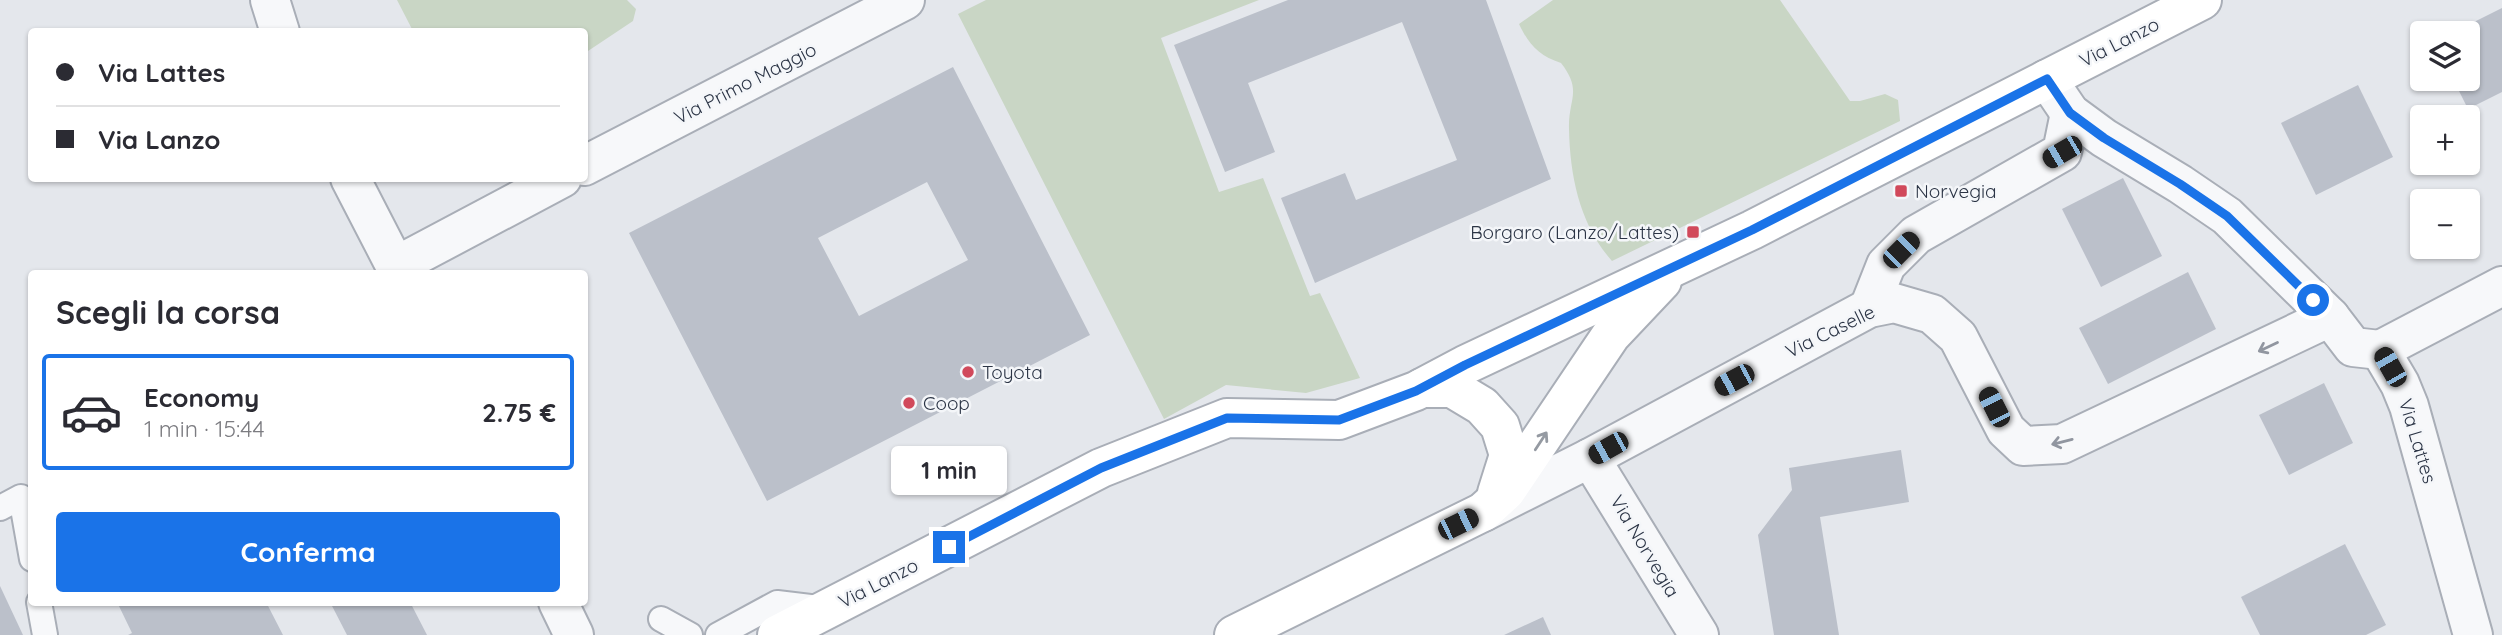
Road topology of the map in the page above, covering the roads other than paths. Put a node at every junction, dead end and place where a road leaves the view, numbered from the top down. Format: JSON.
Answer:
{"nodes":[{"id":1,"x":270,"y":0,"type":"edge"},
{"id":2,"x":905,"y":0,"type":"edge"},
{"id":3,"x":2202,"y":0,"type":"edge"},
{"id":4,"x":279,"y":28,"type":"edge"},
{"id":5,"x":2047,"y":79,"type":"junction"},
{"id":6,"x":2070,"y":113,"type":"junction"},
{"id":7,"x":588,"y":164,"type":"edge"},
{"id":8,"x":352,"y":182,"type":"edge"},
{"id":9,"x":555,"y":182,"type":"edge"},
{"id":10,"x":1678,"y":264,"type":"junction"},
{"id":11,"x":397,"y":270,"type":"edge"},
{"id":12,"x":2502,"y":286,"type":"edge"},
{"id":13,"x":1869,"y":308,"type":"junction"},
{"id":14,"x":2330,"y":317,"type":"junction"},
{"id":15,"x":2380,"y":350,"type":"junction"},
{"id":16,"x":1422,"y":388,"type":"junction"},
{"id":17,"x":1590,"y":458,"type":"junction"},
{"id":18,"x":0,"y":508,"type":"edge"},
{"id":19,"x":1483,"y":512,"type":"junction"},
{"id":20,"x":28,"y":536,"type":"edge"},
{"id":21,"x":40,"y":606,"type":"edge"},
{"id":22,"x":560,"y":606,"type":"edge"},
{"id":23,"x":661,"y":619,"type":"dead end"},
{"id":24,"x":818,"y":622,"type":"edge"},
{"id":25,"x":45,"y":635,"type":"edge"},
{"id":26,"x":574,"y":635,"type":"edge"},
{"id":27,"x":690,"y":635,"type":"edge"},
{"id":28,"x":718,"y":635,"type":"edge"},
{"id":29,"x":777,"y":635,"type":"edge"},
{"id":30,"x":1221,"y":635,"type":"edge"},
{"id":31,"x":1234,"y":635,"type":"edge"},
{"id":32,"x":1699,"y":635,"type":"edge"},
{"id":33,"x":2473,"y":635,"type":"edge"}],
"edges":[{"from":1,"to":4,"type":"street"},
{"from":2,"to":7,"type":"street","name":"Via Primo Maggio"},
{"from":3,"to":5,"type":"street","name":"Via Lanzo"},
{"from":5,"to":6,"type":"street"},
{"from":5,"to":10,"type":"street","name":"Via Lanzo"},
{"from":6,"to":13,"type":"street"},
{"from":6,"to":14,"type":"street"},
{"from":8,"to":11,"type":"street"},
{"from":9,"to":11,"type":"street"},
{"from":10,"to":16,"type":"street","name":"Via Lanzo"},
{"from":19,"to":10,"type":"street","one_way":true},
{"from":12,"to":15,"type":"street"},
{"from":14,"to":13,"type":"street","name":"Via Caselle","one_way":true},
{"from":13,"to":17,"type":"street","name":"Via Caselle"},
{"from":14,"to":15,"type":"street"},
{"from":15,"to":33,"type":"street","name":"Via Lattes"},
{"from":16,"to":19,"type":"street"},
{"from":16,"to":24,"type":"street","name":"Via Lanzo"},
{"from":17,"to":19,"type":"street"},
{"from":17,"to":32,"type":"street","name":"Via Norvegia"},
{"from":18,"to":20,"type":"lane"},
{"from":19,"to":31,"type":"street"},
{"from":21,"to":25,"type":"lane"},
{"from":22,"to":26,"type":"street"},
{"from":23,"to":27,"type":"lane"},
{"from":24,"to":28,"type":"lane"},
{"from":24,"to":29,"type":"street","name":"Via Lanzo"},
{"from":24,"to":30,"type":"street"}]}
